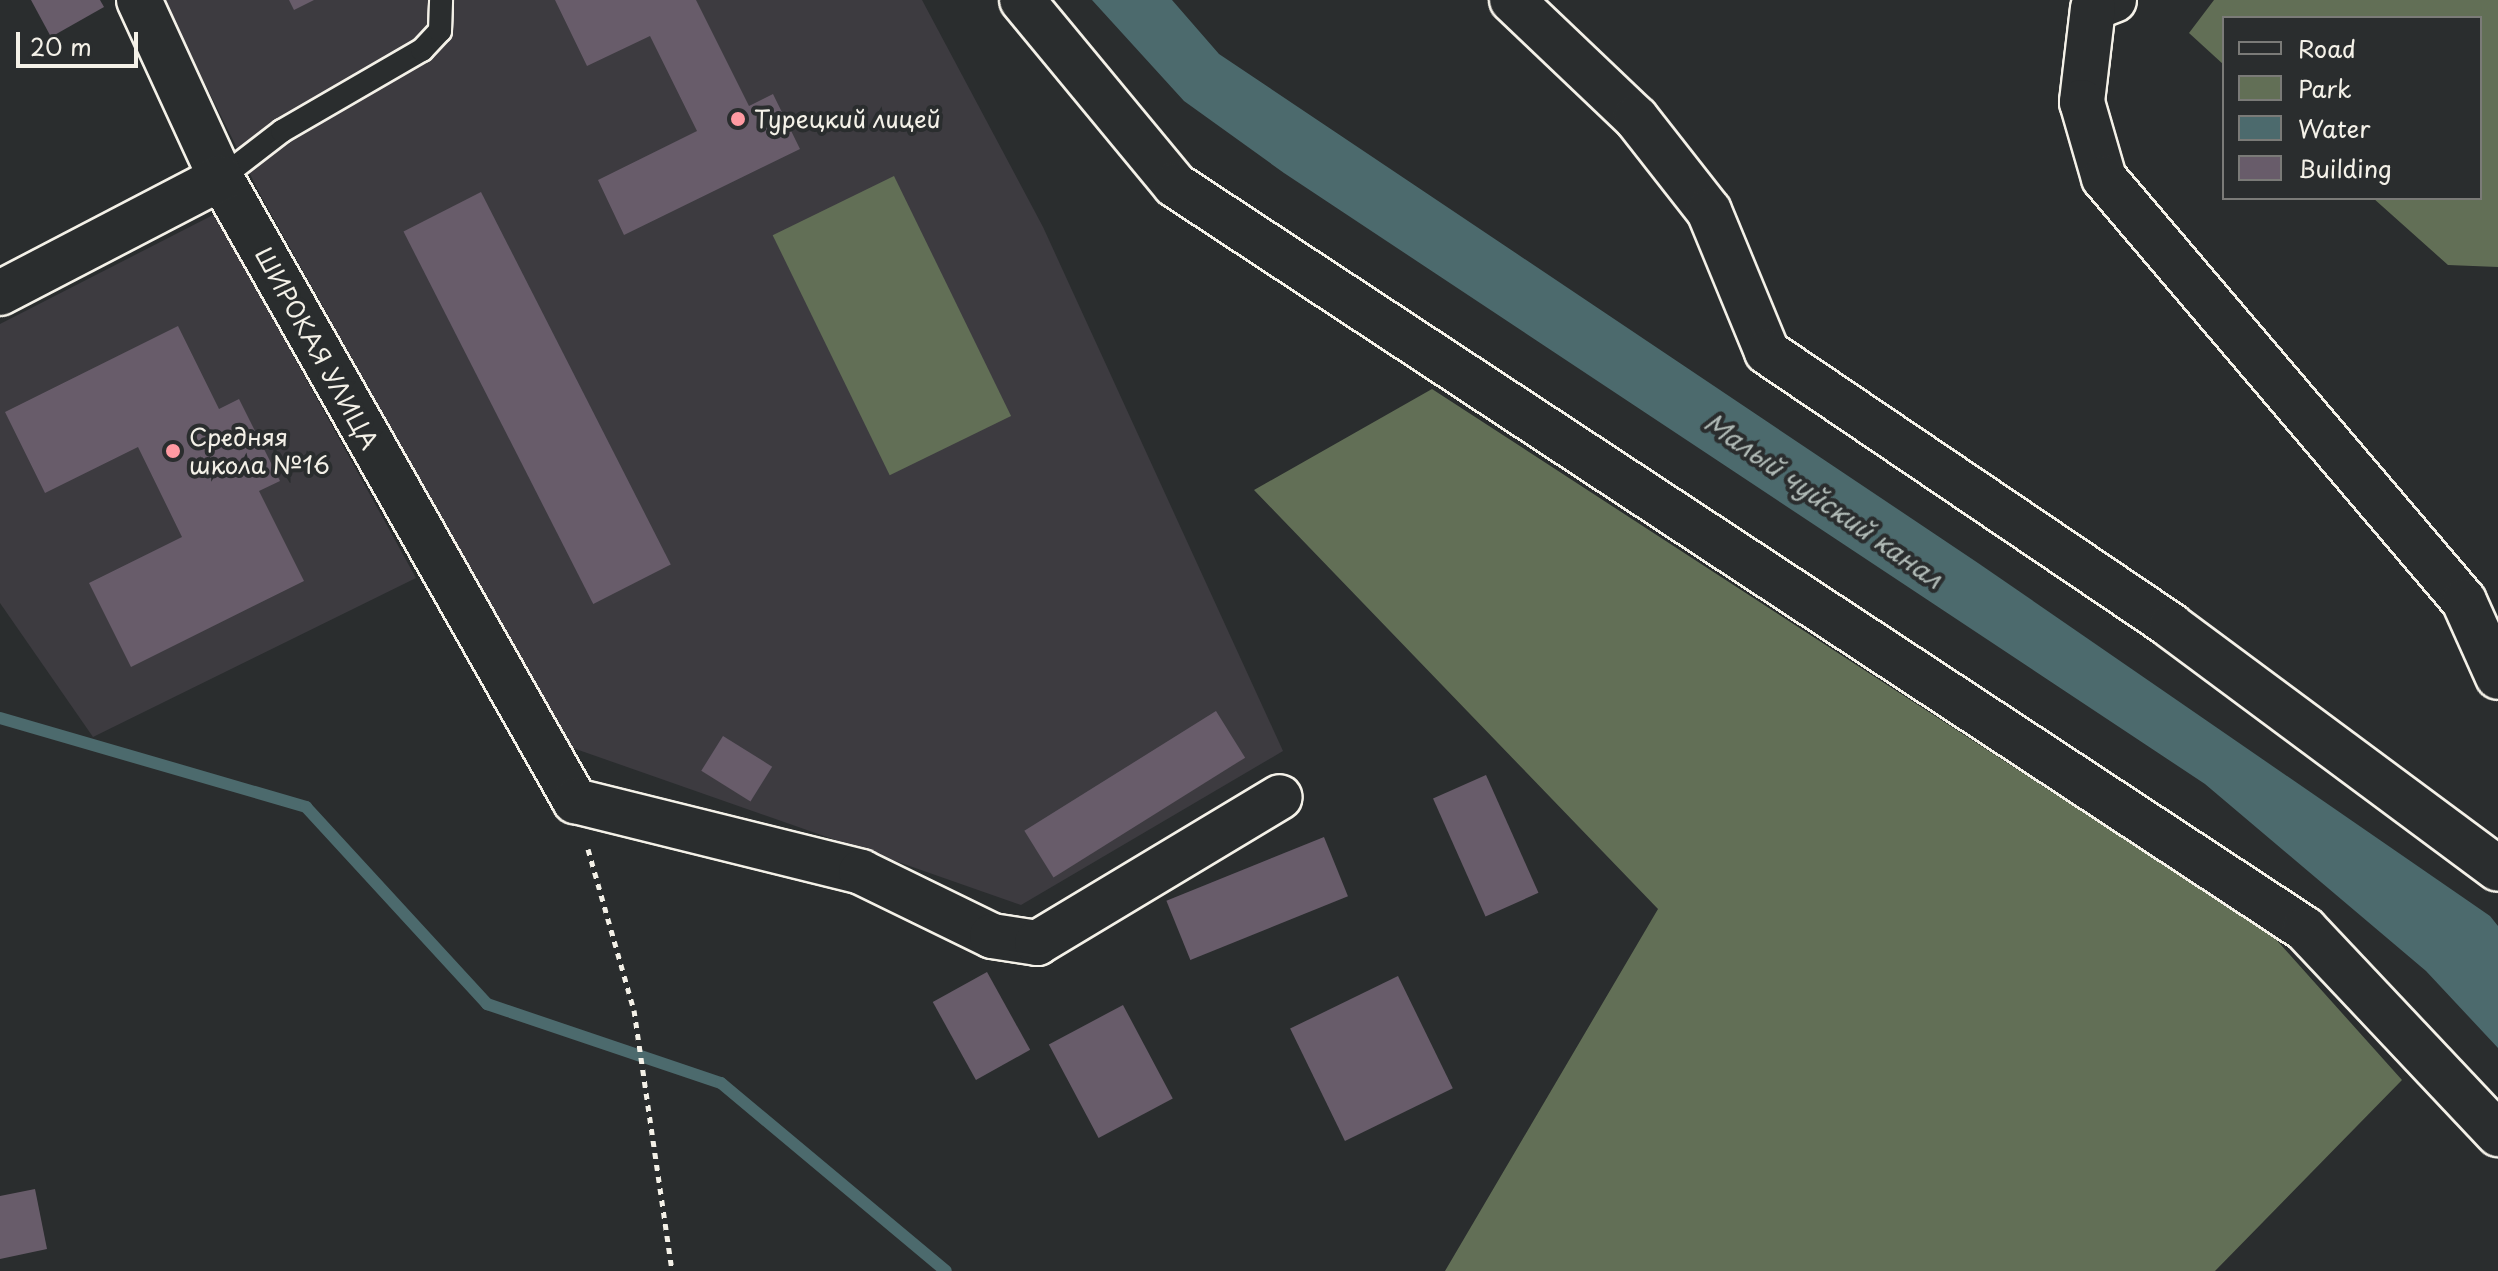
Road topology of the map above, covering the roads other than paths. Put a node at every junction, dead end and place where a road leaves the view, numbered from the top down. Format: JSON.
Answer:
{"nodes":[{"id":1,"x":139,"y":0,"type":"edge"},
{"id":2,"x":441,"y":0,"type":"edge"},
{"id":3,"x":1022,"y":0,"type":"edge"},
{"id":4,"x":1512,"y":0,"type":"edge"},
{"id":5,"x":2098,"y":3,"type":"edge"},
{"id":6,"x":221,"y":178,"type":"junction"},
{"id":7,"x":0,"y":293,"type":"edge"},
{"id":8,"x":2498,"y":677,"type":"edge"},
{"id":9,"x":1280,"y":797,"type":"dead end"},
{"id":10,"x":2498,"y":869,"type":"edge"},
{"id":11,"x":2498,"y":1134,"type":"edge"}],
"edges":[{"from":1,"to":6,"type":"street","name":"ШИРОКАЯ УЛИЦА"},
{"from":2,"to":6,"type":"lane"},
{"from":3,"to":11,"type":"street"},
{"from":4,"to":10,"type":"street"},
{"from":5,"to":8,"type":"street"},
{"from":6,"to":7,"type":"street"},
{"from":6,"to":9,"type":"street","name":"ШИРОКАЯ УЛИЦА"}]}
